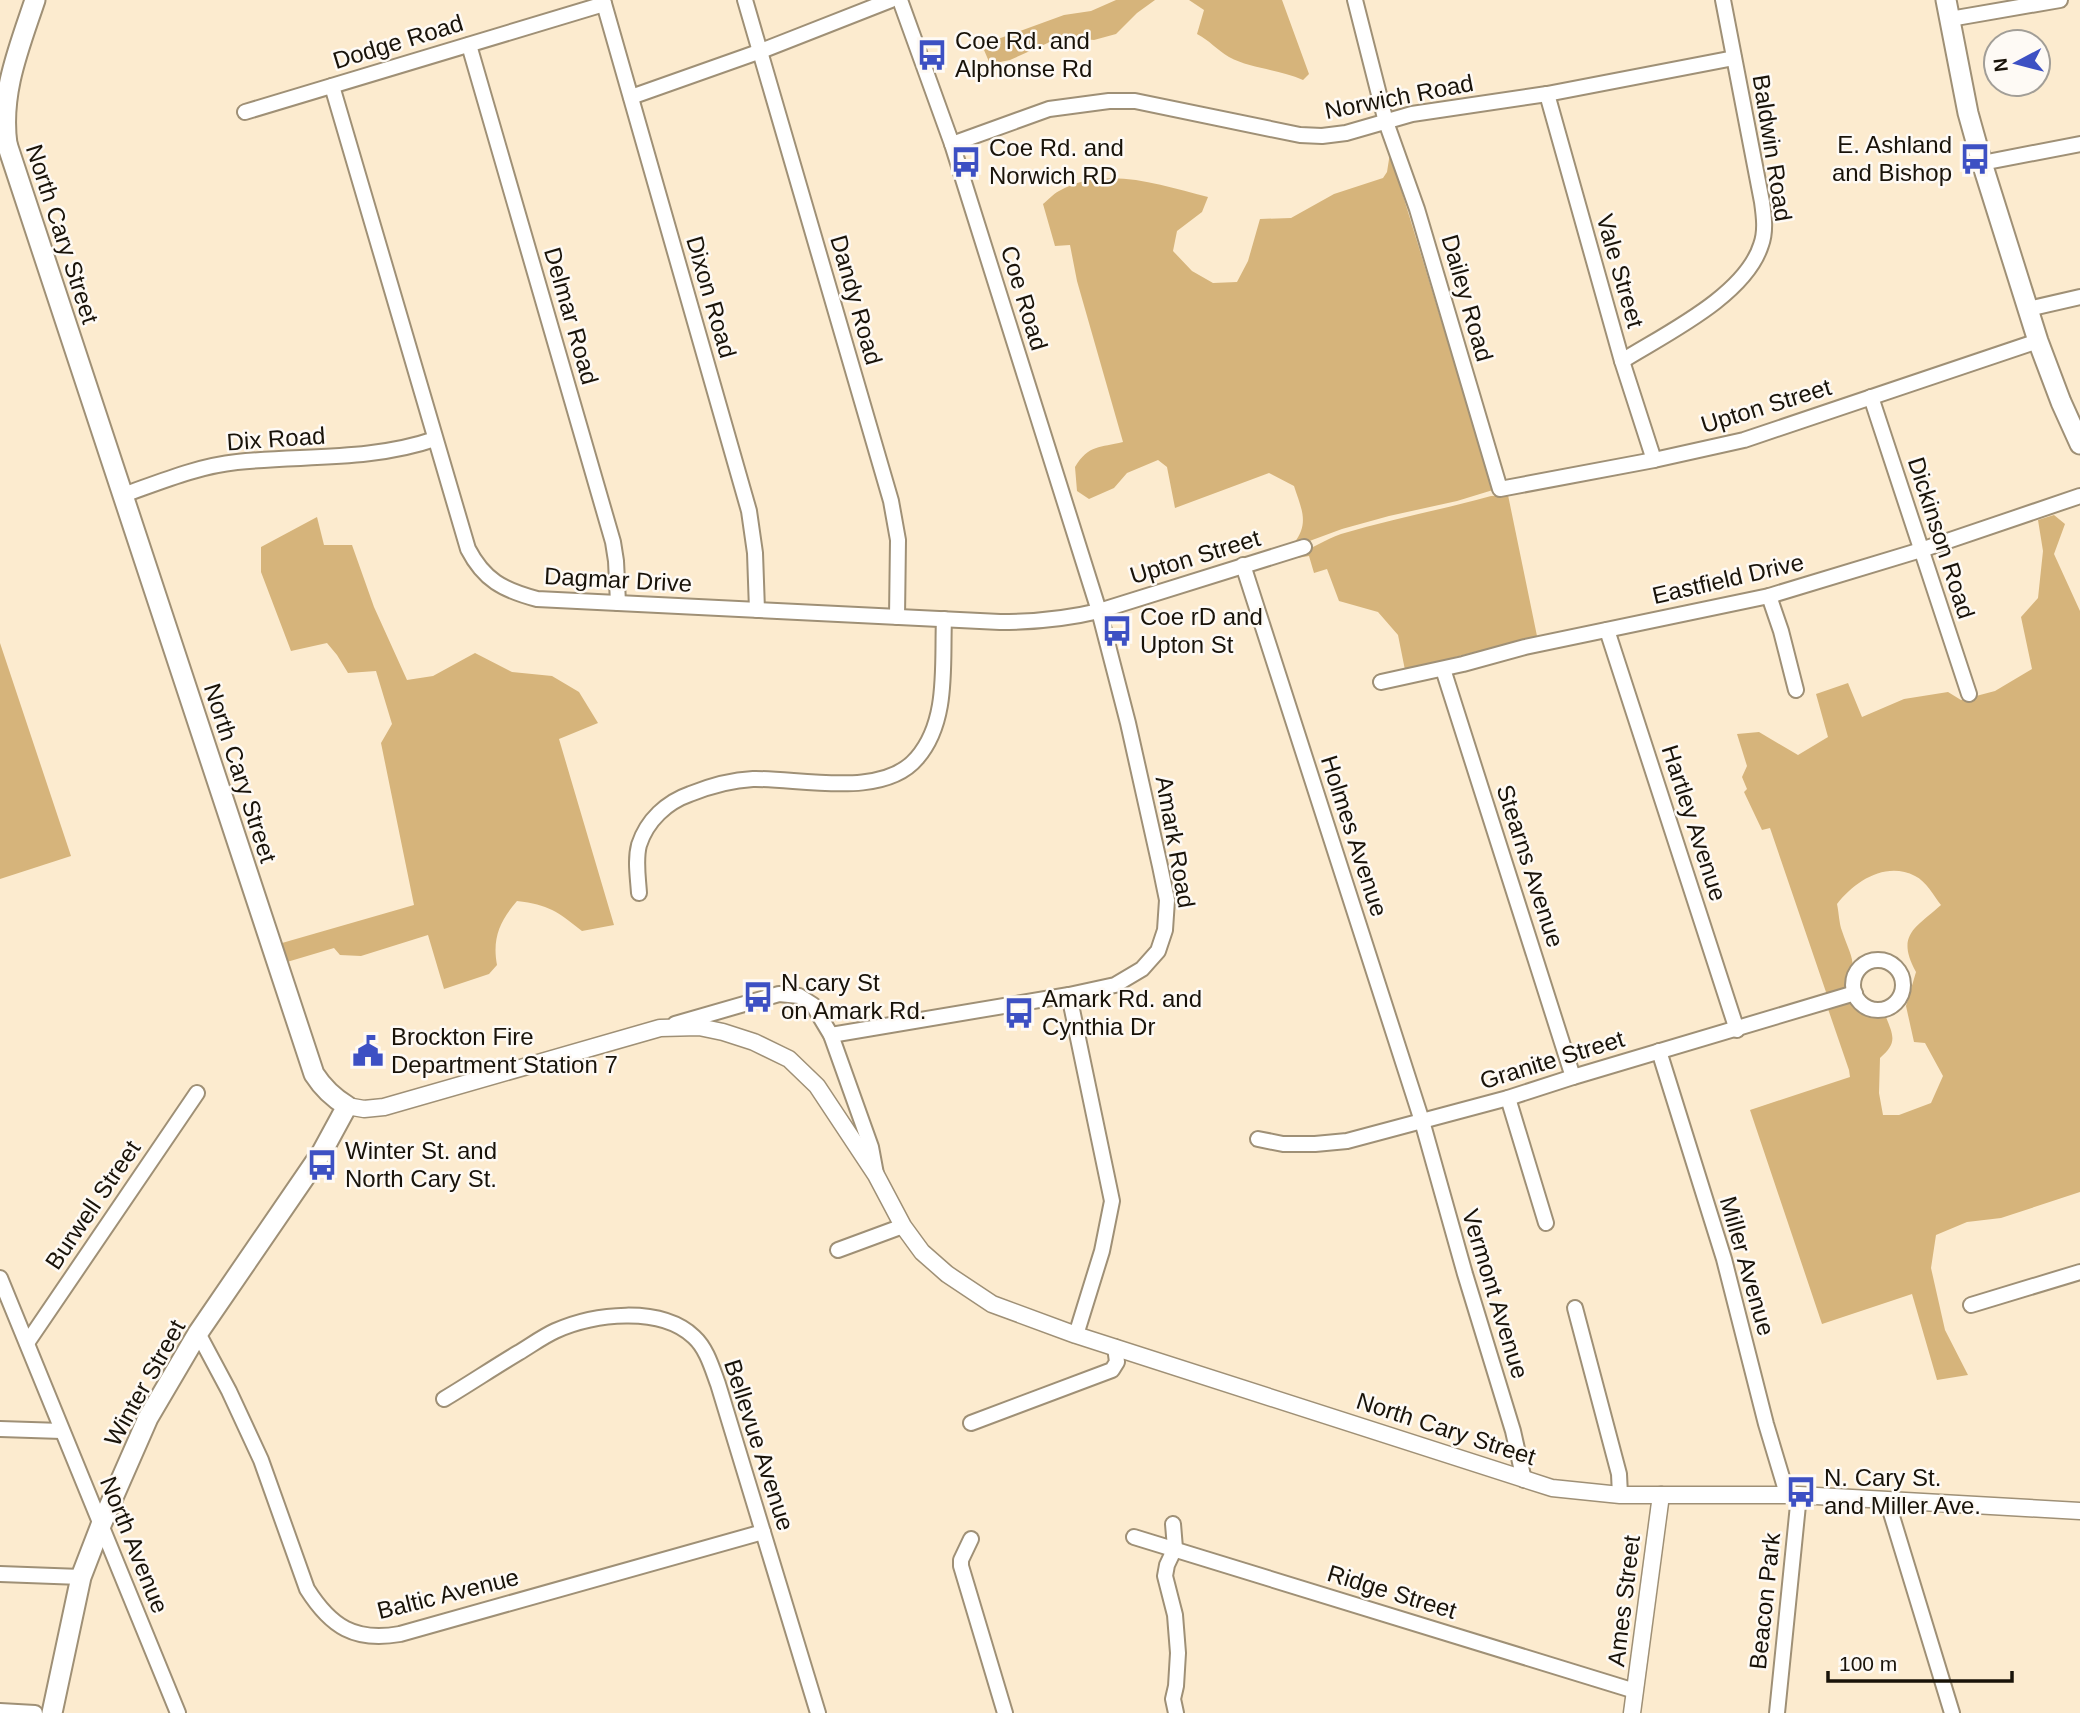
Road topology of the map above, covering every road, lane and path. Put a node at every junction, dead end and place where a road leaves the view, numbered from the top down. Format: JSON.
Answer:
{"nodes":[{"id":1,"x":35,"y":0,"type":"edge"},
{"id":2,"x":745,"y":0,"type":"edge"},
{"id":3,"x":891,"y":0,"type":"edge"},
{"id":4,"x":900,"y":0,"type":"edge"},
{"id":5,"x":1355,"y":0,"type":"edge"},
{"id":6,"x":1723,"y":0,"type":"edge"},
{"id":7,"x":2060,"y":0,"type":"edge"},
{"id":8,"x":604,"y":2,"type":"edge"},
{"id":9,"x":1948,"y":10,"type":"edge"},
{"id":10,"x":469,"y":45,"type":"junction"},
{"id":11,"x":761,"y":51,"type":"junction"},
{"id":12,"x":1734,"y":58,"type":"junction"},
{"id":13,"x":332,"y":86,"type":"junction"},
{"id":14,"x":1547,"y":94,"type":"junction"},
{"id":15,"x":631,"y":97,"type":"junction"},
{"id":16,"x":245,"y":111,"type":"dead end"},
{"id":17,"x":1386,"y":122,"type":"junction"},
{"id":18,"x":4,"y":140,"type":"edge"},
{"id":19,"x":952,"y":144,"type":"junction"},
{"id":20,"x":2080,"y":144,"type":"edge"},
{"id":21,"x":1982,"y":163,"type":"junction"},
{"id":22,"x":2080,"y":297,"type":"edge"},
{"id":23,"x":2028,"y":309,"type":"junction"},
{"id":24,"x":2038,"y":341,"type":"junction"},
{"id":25,"x":1622,"y":360,"type":"junction"},
{"id":26,"x":1871,"y":397,"type":"junction"},
{"id":27,"x":435,"y":439,"type":"junction"},
{"id":28,"x":2080,"y":444,"type":"edge"},
{"id":29,"x":1654,"y":460,"type":"junction"},
{"id":30,"x":1500,"y":489,"type":"joint"},
{"id":31,"x":123,"y":495,"type":"junction"},
{"id":32,"x":2080,"y":496,"type":"edge"},
{"id":33,"x":1304,"y":547,"type":"dead end"},
{"id":34,"x":1921,"y":550,"type":"junction"},
{"id":35,"x":1244,"y":565,"type":"junction"},
{"id":36,"x":1769,"y":596,"type":"junction"},
{"id":37,"x":618,"y":603,"type":"junction"},
{"id":38,"x":757,"y":610,"type":"junction"},
{"id":39,"x":1099,"y":611,"type":"junction"},
{"id":40,"x":897,"y":617,"type":"junction"},
{"id":41,"x":944,"y":620,"type":"junction"},
{"id":42,"x":1607,"y":630,"type":"junction"},
{"id":43,"x":1443,"y":669,"type":"junction"},
{"id":44,"x":1381,"y":682,"type":"dead end"},
{"id":45,"x":1796,"y":690,"type":"dead end"},
{"id":46,"x":1969,"y":694,"type":"dead end"},
{"id":47,"x":639,"y":893,"type":"dead end"},
{"id":48,"x":1855,"y":993,"type":"dead end"},
{"id":49,"x":1069,"y":995,"type":"junction"},
{"id":50,"x":660,"y":1028,"type":"junction"},
{"id":51,"x":1737,"y":1030,"type":"junction"},
{"id":52,"x":831,"y":1035,"type":"junction"},
{"id":53,"x":1659,"y":1051,"type":"junction"},
{"id":54,"x":1573,"y":1077,"type":"junction"},
{"id":55,"x":197,"y":1093,"type":"dead end"},
{"id":56,"x":1508,"y":1098,"type":"junction"},
{"id":57,"x":347,"y":1106,"type":"junction"},
{"id":58,"x":1422,"y":1121,"type":"junction"},
{"id":59,"x":1258,"y":1139,"type":"dead end"},
{"id":60,"x":876,"y":1175,"type":"junction"},
{"id":61,"x":1546,"y":1223,"type":"dead end"},
{"id":62,"x":903,"y":1226,"type":"junction"},
{"id":63,"x":838,"y":1250,"type":"dead end"},
{"id":64,"x":2080,"y":1272,"type":"edge"},
{"id":65,"x":0,"y":1278,"type":"edge"},
{"id":66,"x":3,"y":1294,"type":"edge"},
{"id":67,"x":1971,"y":1305,"type":"dead end"},
{"id":68,"x":1575,"y":1308,"type":"dead end"},
{"id":69,"x":198,"y":1333,"type":"junction"},
{"id":70,"x":1076,"y":1335,"type":"junction"},
{"id":71,"x":27,"y":1343,"type":"junction"},
{"id":72,"x":1115,"y":1347,"type":"junction"},
{"id":73,"x":444,"y":1399,"type":"dead end"},
{"id":74,"x":971,"y":1423,"type":"dead end"},
{"id":75,"x":0,"y":1429,"type":"edge"},
{"id":76,"x":62,"y":1431,"type":"junction"},
{"id":77,"x":1524,"y":1480,"type":"junction"},
{"id":78,"x":1793,"y":1494,"type":"junction"},
{"id":79,"x":1619,"y":1495,"type":"junction"},
{"id":80,"x":1661,"y":1495,"type":"junction"},
{"id":81,"x":1887,"y":1500,"type":"junction"},
{"id":82,"x":2080,"y":1511,"type":"edge"},
{"id":83,"x":1173,"y":1524,"type":"dead end"},
{"id":84,"x":101,"y":1525,"type":"junction"},
{"id":85,"x":763,"y":1532,"type":"junction"},
{"id":86,"x":1134,"y":1537,"type":"dead end"},
{"id":87,"x":971,"y":1539,"type":"dead end"},
{"id":88,"x":1175,"y":1548,"type":"junction"},
{"id":89,"x":0,"y":1574,"type":"edge"},
{"id":90,"x":81,"y":1577,"type":"junction"},
{"id":91,"x":1635,"y":1691,"type":"junction"},
{"id":92,"x":0,"y":1711,"type":"edge"},
{"id":93,"x":35,"y":1713,"type":"edge"},
{"id":94,"x":52,"y":1713,"type":"edge"},
{"id":95,"x":178,"y":1713,"type":"edge"},
{"id":96,"x":818,"y":1713,"type":"edge"},
{"id":97,"x":1005,"y":1713,"type":"edge"},
{"id":98,"x":1176,"y":1713,"type":"edge"},
{"id":99,"x":1632,"y":1713,"type":"edge"},
{"id":100,"x":1777,"y":1713,"type":"edge"},
{"id":101,"x":1952,"y":1713,"type":"edge"}],
"edges":[{"from":1,"to":18,"type":"main road","name":"North Cary Street"},
{"from":2,"to":11,"type":"street","name":"Dandy Road"},
{"from":3,"to":11,"type":"street"},
{"from":4,"to":19,"type":"street","name":"Coe Road"},
{"from":5,"to":17,"type":"street","name":"Dailey Road"},
{"from":6,"to":12,"type":"street","name":"Baldwin Road"},
{"from":7,"to":9,"type":"street"},
{"from":8,"to":10,"type":"street","name":"Dodge Road"},
{"from":8,"to":15,"type":"street","name":"Dixon Road"},
{"from":9,"to":21,"type":"main road"},
{"from":10,"to":13,"type":"street","name":"Dodge Road"},
{"from":10,"to":37,"type":"street","name":"Delmar Road"},
{"from":11,"to":15,"type":"street"},
{"from":11,"to":40,"type":"street","name":"Dandy Road"},
{"from":12,"to":14,"type":"street","name":"Norwich Road"},
{"from":12,"to":25,"type":"street","name":"Baldwin Road"},
{"from":13,"to":16,"type":"street","name":"Dodge Road"},
{"from":13,"to":27,"type":"street","name":"Dagmar Drive"},
{"from":14,"to":17,"type":"street","name":"Norwich Road"},
{"from":14,"to":25,"type":"street","name":"Vale Street"},
{"from":15,"to":38,"type":"street","name":"Dixon Road"},
{"from":17,"to":19,"type":"street","name":"Norwich Road"},
{"from":17,"to":30,"type":"street","name":"Dailey Road"},
{"from":18,"to":31,"type":"main road","name":"North Cary Street"},
{"from":19,"to":39,"type":"street","name":"Coe Road"},
{"from":20,"to":21,"type":"street"},
{"from":21,"to":23,"type":"main road"},
{"from":22,"to":23,"type":"street"},
{"from":23,"to":24,"type":"main road"},
{"from":24,"to":26,"type":"street","name":"Upton Street"},
{"from":24,"to":28,"type":"main road"},
{"from":25,"to":29,"type":"street","name":"Vale Street"},
{"from":26,"to":29,"type":"street","name":"Upton Street"},
{"from":26,"to":34,"type":"street","name":"Dickinson Road"},
{"from":27,"to":31,"type":"street","name":"Dix Road"},
{"from":27,"to":37,"type":"street","name":"Dagmar Drive"},
{"from":29,"to":30,"type":"street","name":"Upton Street"},
{"from":31,"to":57,"type":"main road","name":"North Cary Street"},
{"from":32,"to":34,"type":"street","name":"Eastfield Drive"},
{"from":33,"to":35,"type":"street","name":"Upton Street"},
{"from":34,"to":36,"type":"street","name":"Eastfield Drive"},
{"from":34,"to":46,"type":"street","name":"Dickinson Road"},
{"from":35,"to":39,"type":"street","name":"Upton Street"},
{"from":35,"to":58,"type":"street","name":"Holmes Avenue"},
{"from":36,"to":42,"type":"street","name":"Eastfield Drive"},
{"from":36,"to":45,"type":"street"},
{"from":37,"to":38,"type":"street","name":"Dagmar Drive"},
{"from":38,"to":40,"type":"street","name":"Dagmar Drive"},
{"from":39,"to":41,"type":"street","name":"Dagmar Drive"},
{"from":39,"to":49,"type":"street","name":"Amark Road"},
{"from":40,"to":41,"type":"street","name":"Dagmar Drive"},
{"from":41,"to":47,"type":"street"},
{"from":42,"to":43,"type":"street","name":"Eastfield Drive"},
{"from":42,"to":51,"type":"street","name":"Hartley Avenue"},
{"from":43,"to":44,"type":"street","name":"Eastfield Drive"},
{"from":43,"to":54,"type":"street","name":"Stearns Avenue"},
{"from":48,"to":51,"type":"street","name":"Granite Street"},
{"from":49,"to":52,"type":"street","name":"Amark Road"},
{"from":49,"to":70,"type":"street"},
{"from":50,"to":52,"type":"street","name":"North Cary Street"},
{"from":50,"to":57,"type":"street","name":"North Cary Street"},
{"from":50,"to":60,"type":"street","name":"North Cary Street"},
{"from":51,"to":53,"type":"street","name":"Granite Street"},
{"from":52,"to":60,"type":"street","name":"North Cary Street"},
{"from":53,"to":54,"type":"street","name":"Granite Street"},
{"from":53,"to":78,"type":"street","name":"Miller Avenue"},
{"from":54,"to":56,"type":"street","name":"Granite Street"},
{"from":55,"to":71,"type":"street","name":"Burwell Street"},
{"from":56,"to":58,"type":"street","name":"Granite Street"},
{"from":56,"to":61,"type":"street"},
{"from":57,"to":69,"type":"main road","name":"Winter Street"},
{"from":58,"to":59,"type":"street","name":"Granite Street"},
{"from":58,"to":77,"type":"street","name":"Vermont Avenue"},
{"from":60,"to":62,"type":"street","name":"North Cary Street"},
{"from":62,"to":63,"type":"street"},
{"from":62,"to":70,"type":"street","name":"North Cary Street"},
{"from":64,"to":67,"type":"street"},
{"from":65,"to":66,"type":"street","name":"North Avenue"},
{"from":66,"to":71,"type":"street","name":"North Avenue"},
{"from":68,"to":79,"type":"street"},
{"from":69,"to":84,"type":"main road","name":"Winter Street"},
{"from":69,"to":85,"type":"street","name":"Baltic Avenue"},
{"from":70,"to":72,"type":"street","name":"North Cary Street"},
{"from":71,"to":76,"type":"street","name":"North Avenue"},
{"from":72,"to":74,"type":"street"},
{"from":72,"to":77,"type":"street","name":"North Cary Street"},
{"from":73,"to":85,"type":"street","name":"Bellevue Avenue"},
{"from":75,"to":76,"type":"street"},
{"from":76,"to":84,"type":"street","name":"North Avenue"},
{"from":77,"to":79,"type":"street","name":"North Cary Street"},
{"from":78,"to":80,"type":"street","name":"North Cary Street"},
{"from":78,"to":81,"type":"street","name":"North Cary Street"},
{"from":78,"to":100,"type":"street","name":"Beacon Park"},
{"from":79,"to":80,"type":"street","name":"North Cary Street"},
{"from":80,"to":91,"type":"street","name":"Ames Street"},
{"from":81,"to":82,"type":"street","name":"North Cary Street"},
{"from":81,"to":101,"type":"street"},
{"from":83,"to":88,"type":"street"},
{"from":84,"to":90,"type":"main road","name":"Winter Street"},
{"from":84,"to":95,"type":"street","name":"North Avenue"},
{"from":85,"to":96,"type":"street","name":"Bellevue Avenue"},
{"from":86,"to":88,"type":"street","name":"Ridge Street"},
{"from":87,"to":97,"type":"street"},
{"from":88,"to":91,"type":"street","name":"Ridge Street"},
{"from":88,"to":98,"type":"street"},
{"from":89,"to":90,"type":"street"},
{"from":90,"to":94,"type":"main road","name":"Winter Street"},
{"from":91,"to":99,"type":"street","name":"Ames Street"},
{"from":92,"to":93,"type":"street"}]}
